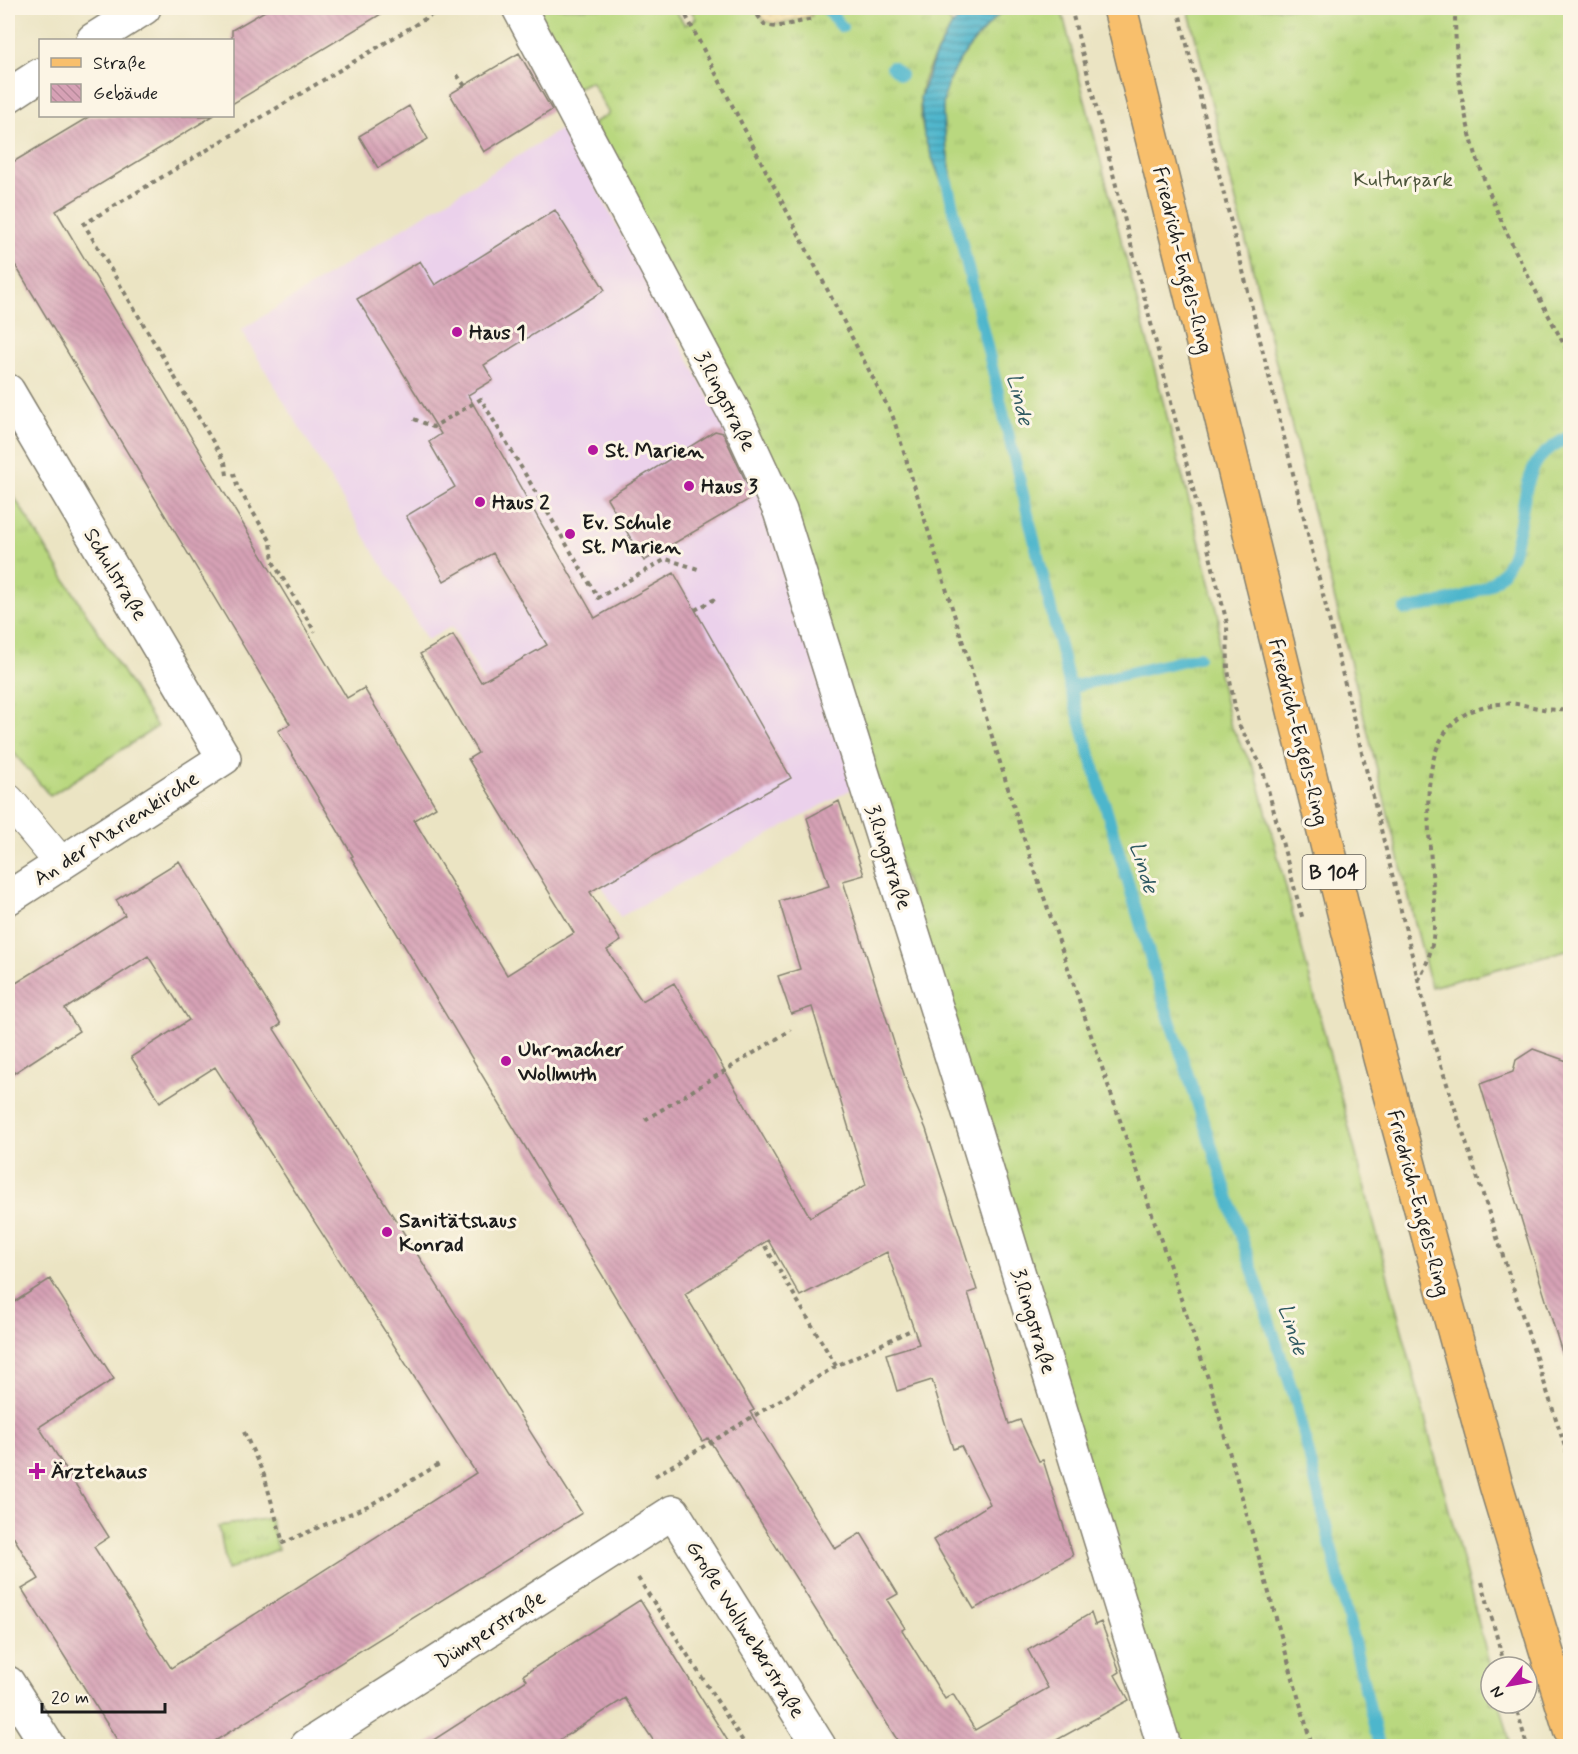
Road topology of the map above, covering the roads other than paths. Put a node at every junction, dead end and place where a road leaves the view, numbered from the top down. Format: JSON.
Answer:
{"nodes":[{"id":1,"x":144,"y":8,"type":"edge"},
{"id":2,"x":519,"y":8,"type":"edge"},
{"id":3,"x":1120,"y":8,"type":"edge"},
{"id":4,"x":95,"y":39,"type":"edge"},
{"id":5,"x":39,"y":76,"type":"edge"},
{"id":6,"x":8,"y":96,"type":"edge"},
{"id":7,"x":8,"y":391,"type":"edge"},
{"id":8,"x":224,"y":758,"type":"joint"},
{"id":9,"x":8,"y":800,"type":"edge"},
{"id":10,"x":61,"y":863,"type":"junction"},
{"id":11,"x":8,"y":898,"type":"edge"},
{"id":12,"x":673,"y":1512,"type":"joint"},
{"id":13,"x":8,"y":1683,"type":"edge"},
{"id":14,"x":1570,"y":1729,"type":"edge"},
{"id":15,"x":48,"y":1746,"type":"edge"},
{"id":16,"x":307,"y":1746,"type":"edge"},
{"id":17,"x":819,"y":1746,"type":"edge"},
{"id":18,"x":1164,"y":1746,"type":"edge"}],
"edges":[{"from":1,"to":4,"type":"street"},
{"from":2,"to":18,"type":"street","name":"3.Ringstraße"},
{"from":3,"to":14,"type":"main road","name":"Friedrich-Engels-Ring","number":"B 104"},
{"from":5,"to":6,"type":"street"},
{"from":7,"to":8,"type":"street","name":"Schulstraße"},
{"from":8,"to":10,"type":"street","name":"An der Marienkirche"},
{"from":9,"to":10,"type":"street"},
{"from":10,"to":11,"type":"street","name":"An der Marienkirche"},
{"from":12,"to":16,"type":"street","name":"Dümperstraße"},
{"from":12,"to":17,"type":"street","name":"Große Wollweberstraße"},
{"from":13,"to":15,"type":"street"}]}
